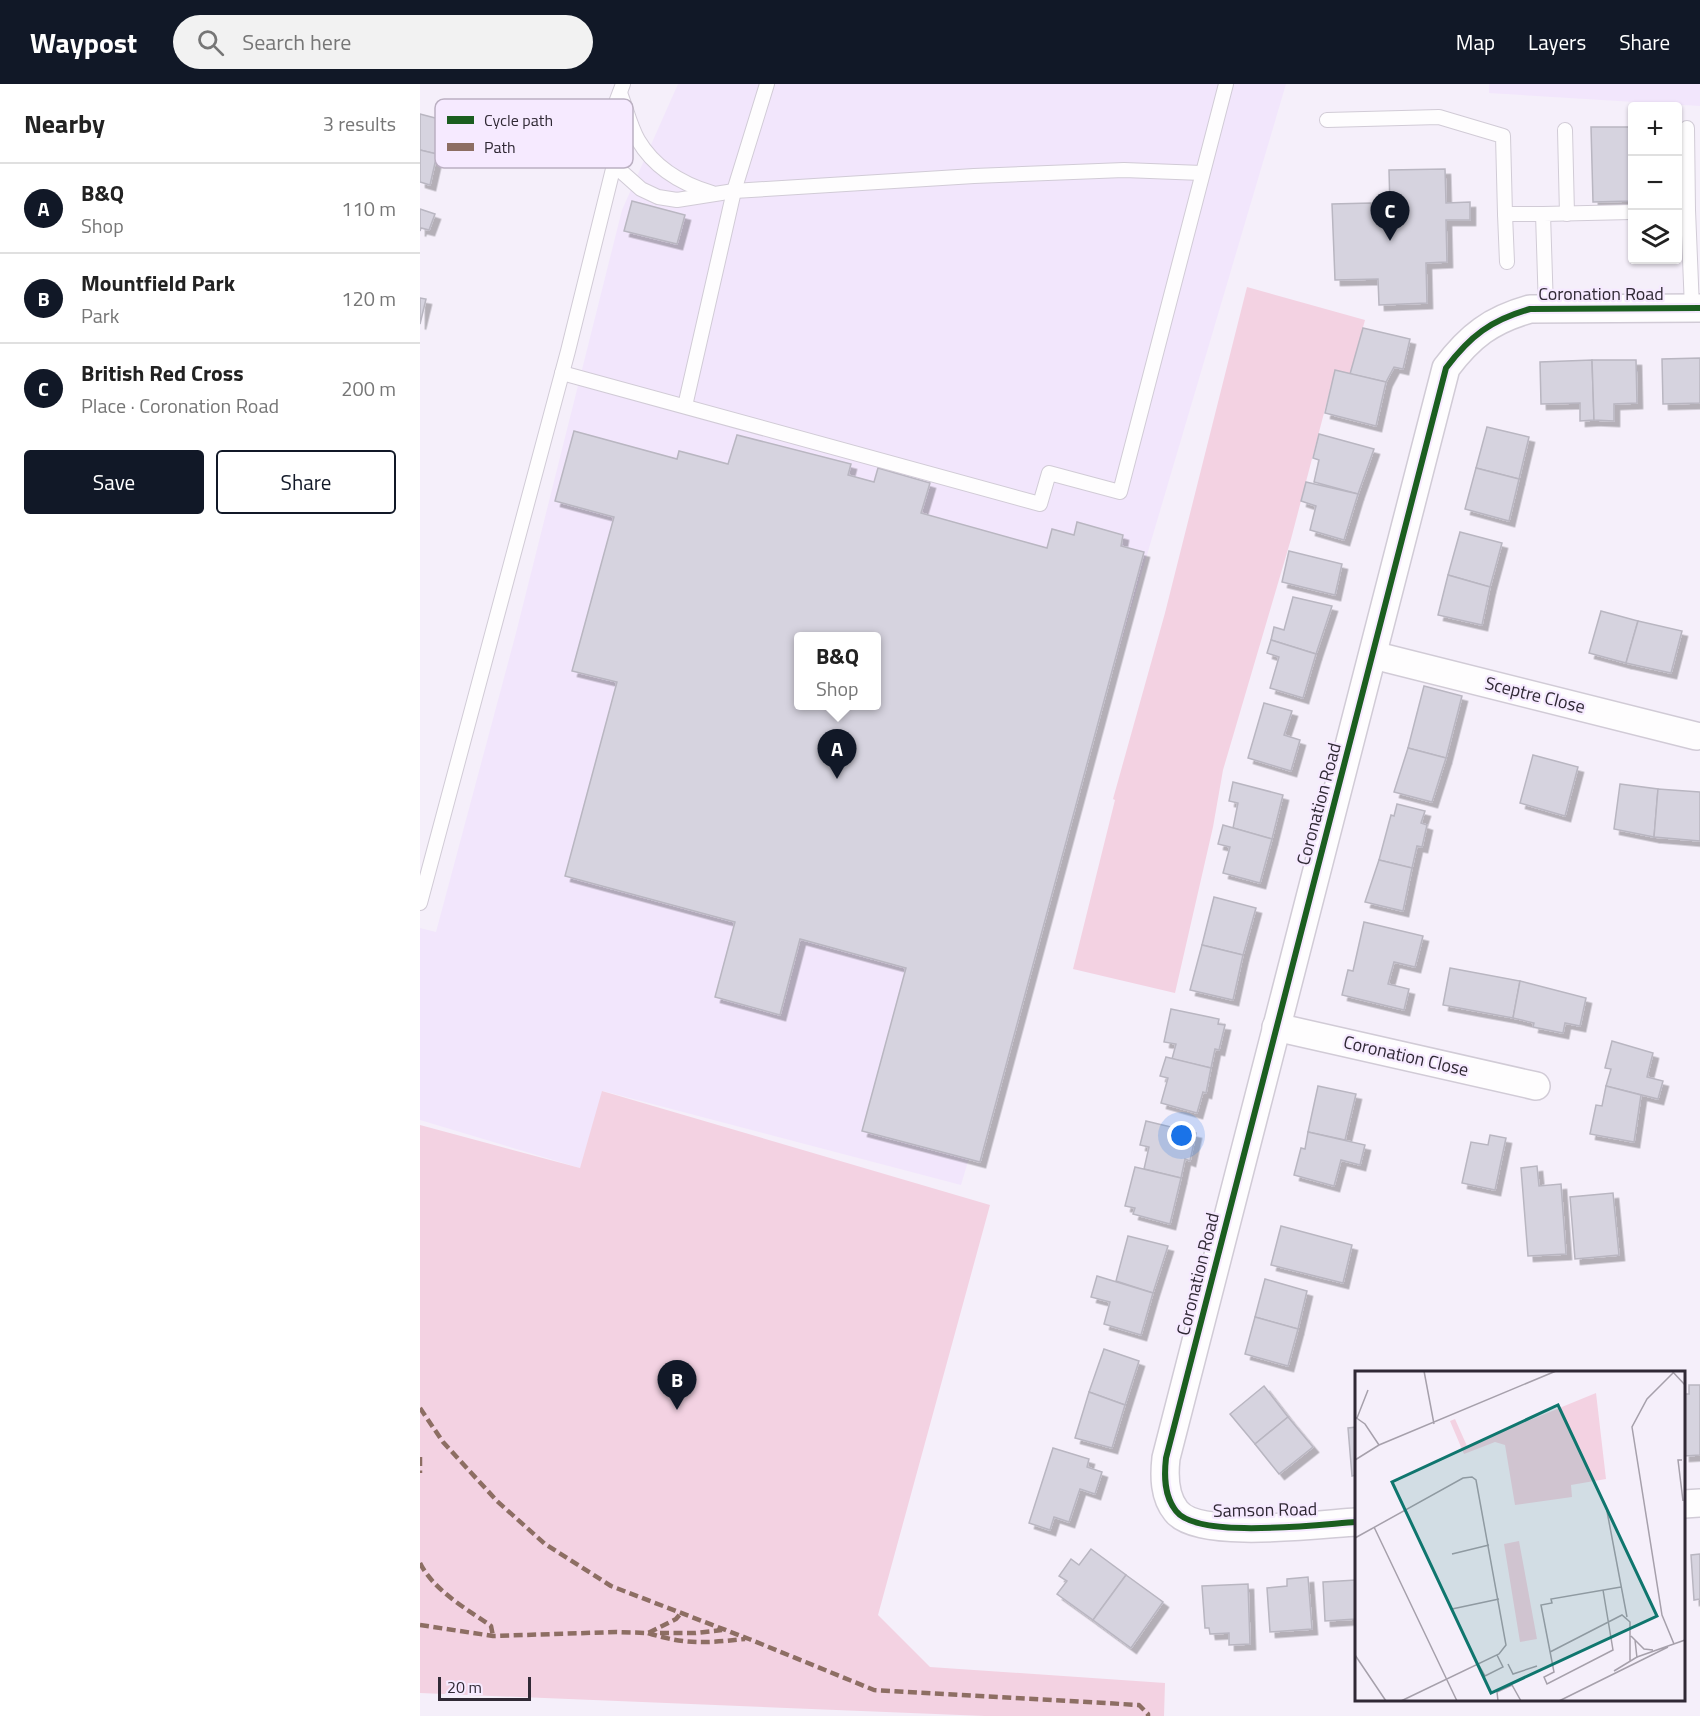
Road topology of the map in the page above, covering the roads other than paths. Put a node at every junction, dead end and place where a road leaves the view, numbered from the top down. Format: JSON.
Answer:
{"nodes":[{"id":1,"x":767,"y":84,"type":"edge"},
{"id":2,"x":1226,"y":84,"type":"edge"},
{"id":3,"x":1326,"y":120,"type":"dead end"},
{"id":4,"x":633,"y":123,"type":"edge"},
{"id":5,"x":1687,"y":128,"type":"dead end"},
{"id":6,"x":1565,"y":130,"type":"dead end"},
{"id":7,"x":613,"y":168,"type":"edge"},
{"id":8,"x":617,"y":168,"type":"edge"},
{"id":9,"x":1202,"y":172,"type":"junction"},
{"id":10,"x":734,"y":191,"type":"junction"},
{"id":11,"x":714,"y":193,"type":"junction"},
{"id":12,"x":1683,"y":210,"type":"edge"},
{"id":13,"x":1628,"y":212,"type":"edge"},
{"id":14,"x":1505,"y":214,"type":"junction"},
{"id":15,"x":1543,"y":214,"type":"junction"},
{"id":16,"x":1567,"y":214,"type":"junction"},
{"id":17,"x":1507,"y":262,"type":"dead end"},
{"id":18,"x":1696,"y":308,"type":"edge"},
{"id":19,"x":1546,"y":309,"type":"junction"},
{"id":20,"x":562,"y":373,"type":"junction"},
{"id":21,"x":685,"y":406,"type":"junction"},
{"id":22,"x":1373,"y":655,"type":"junction"},
{"id":23,"x":1696,"y":736,"type":"dead end"},
{"id":24,"x":420,"y":903,"type":"edge"},
{"id":25,"x":1276,"y":1027,"type":"junction"},
{"id":26,"x":1536,"y":1086,"type":"dead end"},
{"id":27,"x":1700,"y":1503,"type":"edge"},
{"id":28,"x":1685,"y":1504,"type":"edge"},
{"id":29,"x":1177,"y":1513,"type":"joint"},
{"id":30,"x":1355,"y":1522,"type":"edge"}],
"edges":[{"from":1,"to":10,"type":"lane"},
{"from":2,"to":9,"type":"lane"},
{"from":3,"to":14,"type":"lane"},
{"from":4,"to":11,"type":"lane"},
{"from":5,"to":12,"type":"lane"},
{"from":6,"to":16,"type":"lane"},
{"from":7,"to":20,"type":"lane"},
{"from":8,"to":11,"type":"lane"},
{"from":9,"to":10,"type":"lane"},
{"from":9,"to":21,"type":"lane"},
{"from":10,"to":11,"type":"lane"},
{"from":10,"to":21,"type":"lane"},
{"from":12,"to":18,"type":"lane"},
{"from":13,"to":16,"type":"lane"},
{"from":14,"to":15,"type":"lane"},
{"from":14,"to":17,"type":"lane"},
{"from":15,"to":16,"type":"lane"},
{"from":15,"to":19,"type":"lane"},
{"from":18,"to":19,"type":"street","name":"Coronation Road"},
{"from":19,"to":22,"type":"street","name":"Coronation Road"},
{"from":20,"to":21,"type":"lane"},
{"from":20,"to":24,"type":"lane"},
{"from":22,"to":23,"type":"street","name":"Sceptre Close"},
{"from":22,"to":25,"type":"street","name":"Coronation Road"},
{"from":25,"to":26,"type":"street","name":"Coronation Close"},
{"from":25,"to":29,"type":"street","name":"Coronation Road"},
{"from":27,"to":28,"type":"street"},
{"from":29,"to":30,"type":"street","name":"Samson Road"}]}
